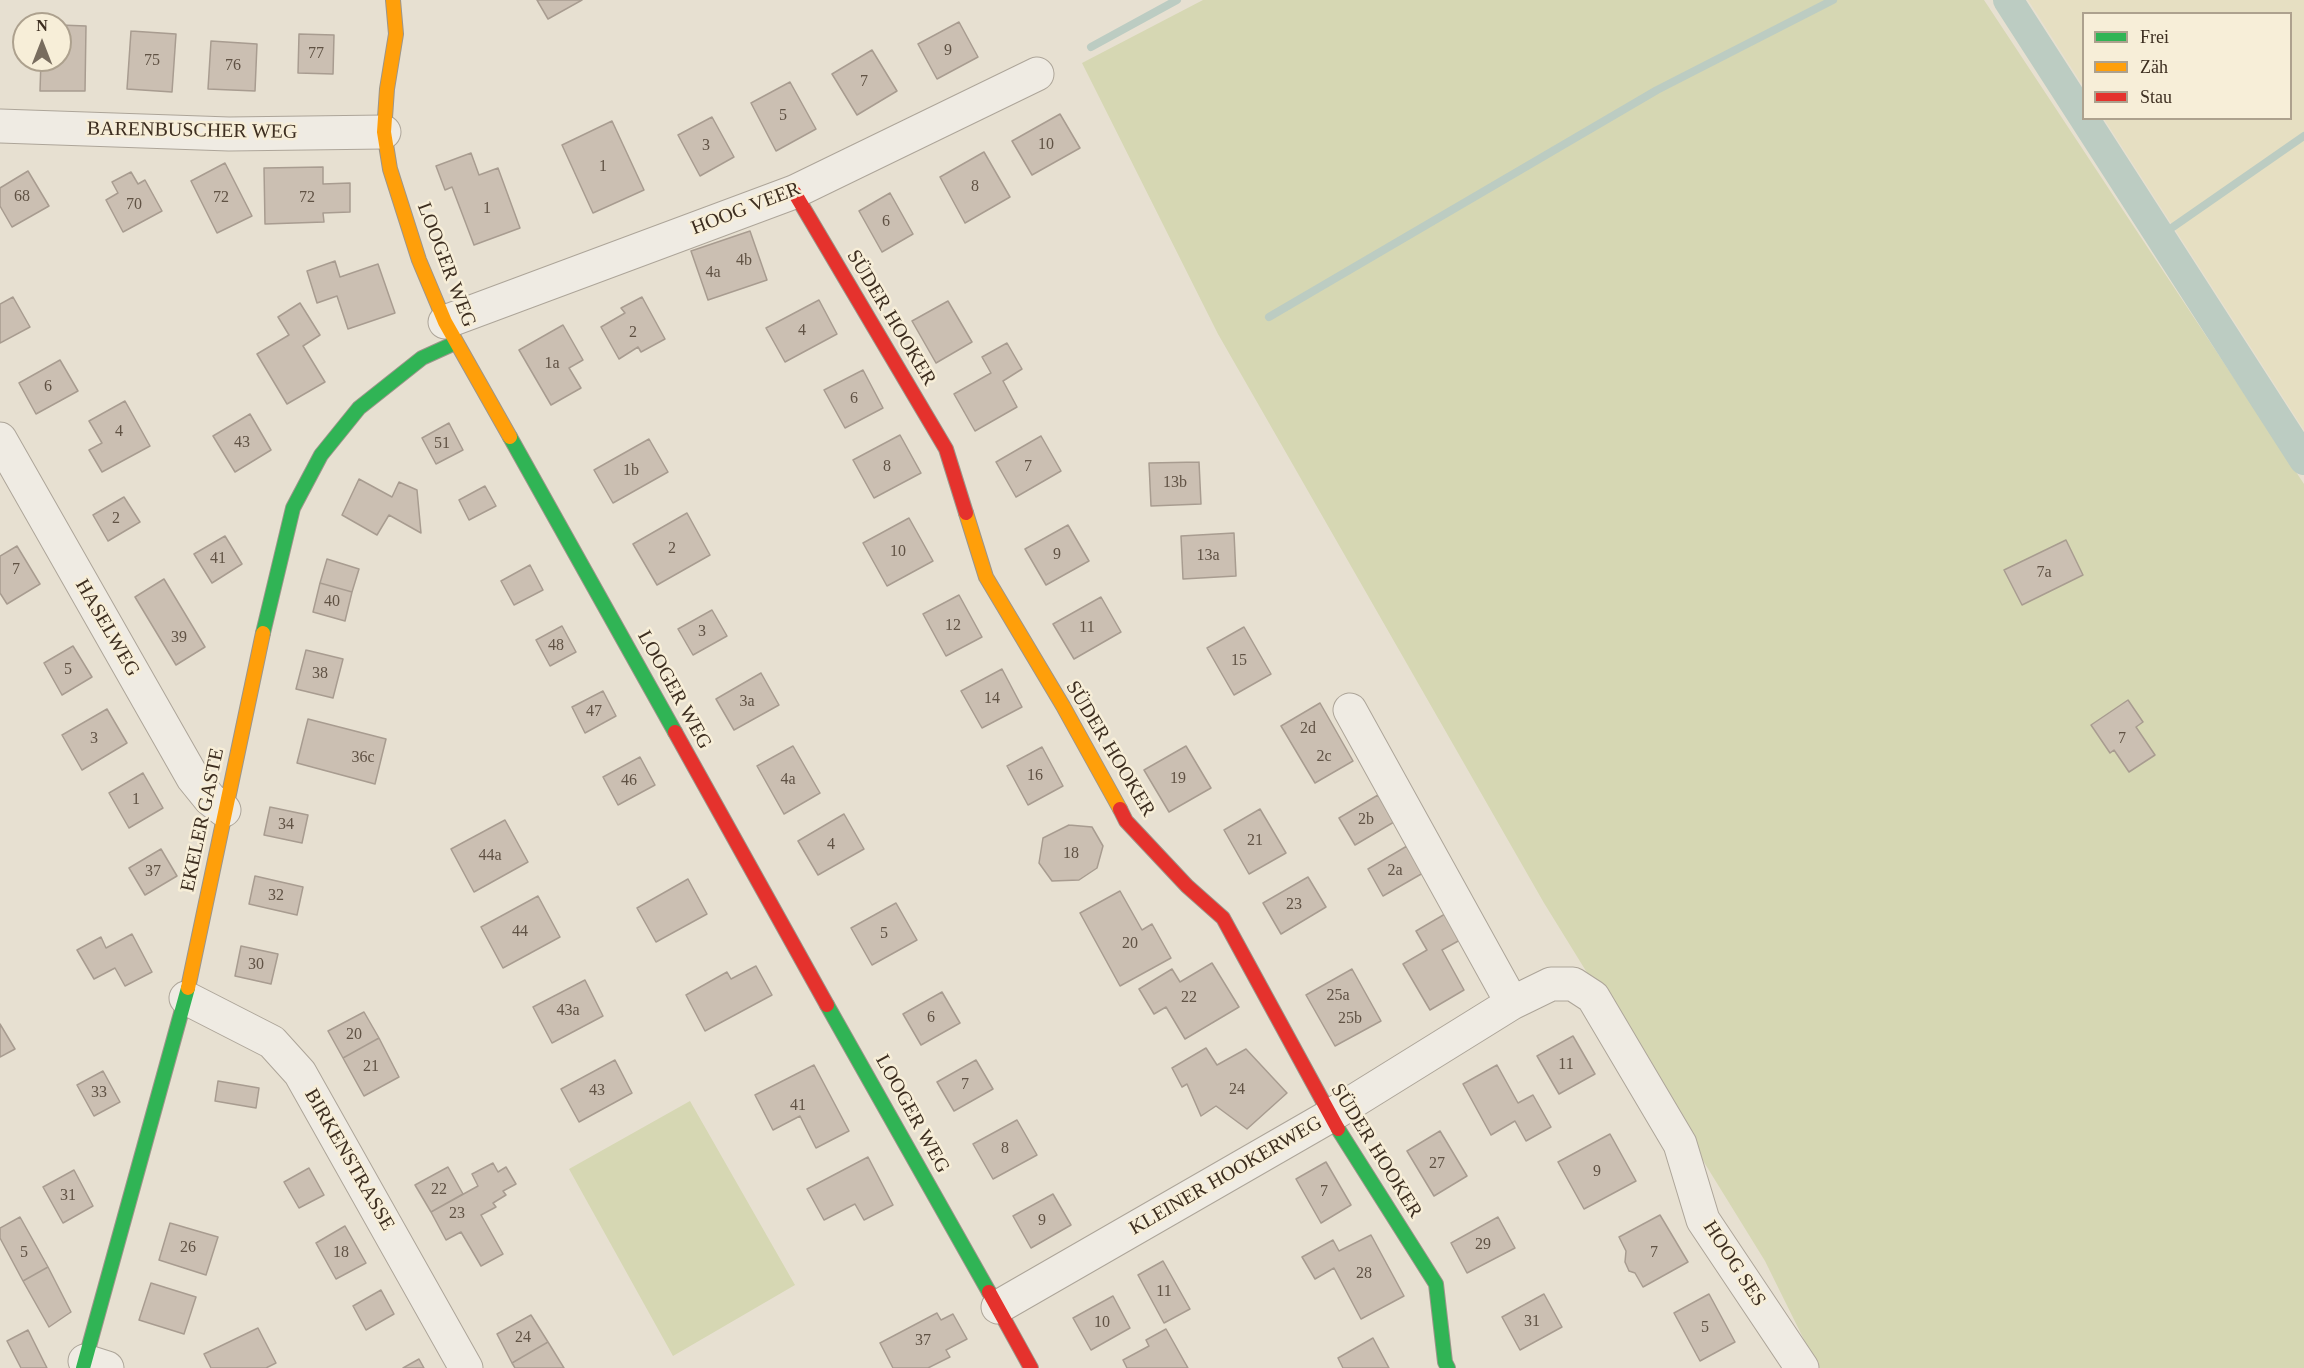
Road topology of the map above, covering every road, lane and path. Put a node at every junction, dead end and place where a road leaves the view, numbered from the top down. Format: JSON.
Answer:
{"nodes":[{"id":1,"x":393,"y":0,"type":"edge"},
{"id":2,"x":1037,"y":75,"type":"dead end"},
{"id":3,"x":0,"y":126,"type":"edge"},
{"id":4,"x":384,"y":132,"type":"junction"},
{"id":5,"x":794,"y":192,"type":"junction"},
{"id":6,"x":450,"y":332,"type":"junction"},
{"id":7,"x":0,"y":439,"type":"edge"},
{"id":8,"x":10,"y":482,"type":"edge"},
{"id":9,"x":1350,"y":710,"type":"dead end"},
{"id":10,"x":224,"y":810,"type":"junction"},
{"id":11,"x":1593,"y":997,"type":"joint"},
{"id":12,"x":186,"y":998,"type":"junction"},
{"id":13,"x":1512,"y":1003,"type":"junction"},
{"id":14,"x":1330,"y":1116,"type":"junction"},
{"id":15,"x":998,"y":1307,"type":"junction"},
{"id":16,"x":92,"y":1366,"type":"edge"},
{"id":17,"x":466,"y":1368,"type":"edge"},
{"id":18,"x":1031,"y":1368,"type":"edge"},
{"id":19,"x":1448,"y":1368,"type":"edge"},
{"id":20,"x":1803,"y":1368,"type":"edge"}],
"edges":[{"from":1,"to":4,"type":"street","name":"LOOGER WEG"},
{"from":2,"to":5,"type":"street","name":"HOOG VEER"},
{"from":3,"to":4,"type":"street","name":"BARENBUSCHER WEG"},
{"from":4,"to":6,"type":"street","name":"LOOGER WEG"},
{"from":5,"to":6,"type":"street","name":"HOOG VEER"},
{"from":5,"to":14,"type":"street","name":"SÜDER HOOKER"},
{"from":6,"to":10,"type":"street","name":"EKELER GASTE"},
{"from":6,"to":15,"type":"street","name":"LOOGER WEG"},
{"from":7,"to":8,"type":"street","name":"HASELWEG"},
{"from":8,"to":10,"type":"street","name":"HASELWEG"},
{"from":9,"to":13,"type":"street"},
{"from":10,"to":12,"type":"street","name":"EKELER GASTE"},
{"from":11,"to":13,"type":"street","name":"KLEINER HOOKERWEG"},
{"from":11,"to":20,"type":"street","name":"HOOG SES"},
{"from":12,"to":16,"type":"street","name":"EKELER GASTE"},
{"from":12,"to":17,"type":"street","name":"BIRKENSTRASSE"},
{"from":13,"to":14,"type":"street","name":"KLEINER HOOKERWEG"},
{"from":14,"to":15,"type":"street","name":"KLEINER HOOKERWEG"},
{"from":14,"to":19,"type":"street","name":"SÜDER HOOKER"},
{"from":15,"to":18,"type":"street","name":"LOOGER WEG"}]}
